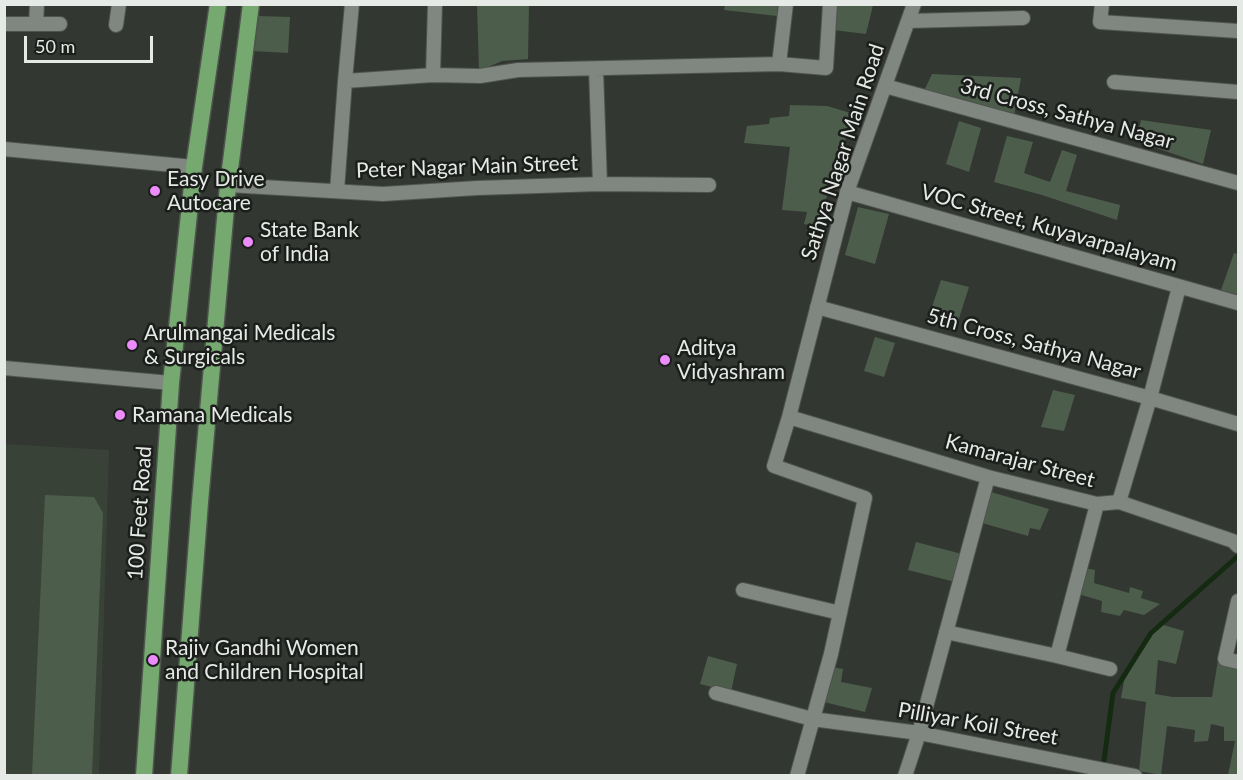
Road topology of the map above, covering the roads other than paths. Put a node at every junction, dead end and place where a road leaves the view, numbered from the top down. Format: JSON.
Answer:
{"nodes":[{"id":1,"x":37,"y":4,"type":"edge"},
{"id":2,"x":119,"y":4,"type":"edge"},
{"id":3,"x":218,"y":4,"type":"edge"},
{"id":4,"x":251,"y":4,"type":"edge"},
{"id":5,"x":352,"y":4,"type":"edge"},
{"id":6,"x":435,"y":4,"type":"edge"},
{"id":7,"x":786,"y":4,"type":"edge"},
{"id":8,"x":830,"y":4,"type":"edge"},
{"id":9,"x":914,"y":4,"type":"edge"},
{"id":10,"x":1102,"y":4,"type":"edge"},
{"id":11,"x":1023,"y":18,"type":"dead end"},
{"id":12,"x":908,"y":21,"type":"junction"},
{"id":13,"x":4,"y":24,"type":"edge"},
{"id":14,"x":36,"y":24,"type":"junction"},
{"id":15,"x":60,"y":24,"type":"dead end"},
{"id":16,"x":116,"y":25,"type":"dead end"},
{"id":17,"x":1239,"y":31,"type":"edge"},
{"id":18,"x":779,"y":64,"type":"junction"},
{"id":19,"x":596,"y":69,"type":"junction"},
{"id":20,"x":433,"y":75,"type":"junction"},
{"id":21,"x":345,"y":81,"type":"junction"},
{"id":22,"x":1114,"y":82,"type":"dead end"},
{"id":23,"x":885,"y":86,"type":"junction"},
{"id":24,"x":1239,"y":92,"type":"edge"},
{"id":25,"x":4,"y":149,"type":"edge"},
{"id":26,"x":194,"y":167,"type":"junction"},
{"id":27,"x":1239,"y":183,"type":"edge"},
{"id":28,"x":600,"y":184,"type":"junction"},
{"id":29,"x":228,"y":185,"type":"junction"},
{"id":30,"x":709,"y":185,"type":"dead end"},
{"id":31,"x":337,"y":191,"type":"junction"},
{"id":32,"x":848,"y":192,"type":"junction"},
{"id":33,"x":1179,"y":287,"type":"junction"},
{"id":34,"x":1239,"y":303,"type":"edge"},
{"id":35,"x":817,"y":307,"type":"junction"},
{"id":36,"x":4,"y":368,"type":"edge"},
{"id":37,"x":171,"y":383,"type":"junction"},
{"id":38,"x":1150,"y":398,"type":"junction"},
{"id":39,"x":789,"y":417,"type":"junction"},
{"id":40,"x":1239,"y":424,"type":"edge"},
{"id":41,"x":988,"y":477,"type":"junction"},
{"id":42,"x":1119,"y":502,"type":"junction"},
{"id":43,"x":1098,"y":504,"type":"junction"},
{"id":44,"x":1236,"y":544,"type":"edge"},
{"id":45,"x":743,"y":590,"type":"dead end"},
{"id":46,"x":1239,"y":600,"type":"edge"},
{"id":47,"x":840,"y":613,"type":"junction"},
{"id":48,"x":946,"y":632,"type":"junction"},
{"id":49,"x":1058,"y":656,"type":"junction"},
{"id":50,"x":1239,"y":662,"type":"edge"},
{"id":51,"x":1110,"y":669,"type":"dead end"},
{"id":52,"x":716,"y":693,"type":"dead end"},
{"id":53,"x":812,"y":719,"type":"junction"},
{"id":54,"x":918,"y":733,"type":"junction"},
{"id":55,"x":144,"y":776,"type":"edge"},
{"id":56,"x":179,"y":776,"type":"edge"},
{"id":57,"x":797,"y":776,"type":"edge"},
{"id":58,"x":905,"y":776,"type":"edge"},
{"id":59,"x":1135,"y":776,"type":"edge"}],
"edges":[{"from":1,"to":14,"type":"street"},
{"from":2,"to":16,"type":"street"},
{"from":3,"to":26,"type":"highway","name":"100 Feet Road"},
{"from":4,"to":29,"type":"highway"},
{"from":5,"to":21,"type":"street"},
{"from":6,"to":20,"type":"street"},
{"from":7,"to":18,"type":"street"},
{"from":8,"to":18,"type":"street"},
{"from":9,"to":12,"type":"street","name":"Sathya Nagar Main Road"},
{"from":10,"to":17,"type":"street"},
{"from":11,"to":12,"type":"street"},
{"from":12,"to":23,"type":"street","name":"Sathya Nagar Main Road"},
{"from":13,"to":14,"type":"street"},
{"from":14,"to":15,"type":"street"},
{"from":18,"to":19,"type":"street"},
{"from":19,"to":20,"type":"street"},
{"from":19,"to":28,"type":"street"},
{"from":20,"to":21,"type":"street"},
{"from":21,"to":31,"type":"street"},
{"from":22,"to":24,"type":"street"},
{"from":23,"to":27,"type":"street","name":"3rd Cross, Sathya Nagar"},
{"from":23,"to":32,"type":"street","name":"Sathya Nagar Main Road"},
{"from":25,"to":26,"type":"street"},
{"from":26,"to":37,"type":"highway","name":"100 Feet Road"},
{"from":28,"to":30,"type":"street","name":"Peter Nagar Main Street"},
{"from":28,"to":31,"type":"street","name":"Peter Nagar Main Street"},
{"from":29,"to":31,"type":"street","name":"Peter Nagar Main Street"},
{"from":29,"to":56,"type":"highway"},
{"from":32,"to":33,"type":"street","name":"VOC Street, Kuyavarpalayam"},
{"from":32,"to":35,"type":"street","name":"Sathya Nagar Main Road"},
{"from":33,"to":34,"type":"street","name":"VOC Street, Kuyavarpalayam"},
{"from":33,"to":38,"type":"street"},
{"from":35,"to":38,"type":"street","name":"5th Cross, Sathya Nagar"},
{"from":35,"to":39,"type":"street","name":"Sathya Nagar Main Road"},
{"from":36,"to":37,"type":"street"},
{"from":37,"to":55,"type":"highway","name":"100 Feet Road"},
{"from":38,"to":40,"type":"street","name":"5th Cross, Sathya Nagar"},
{"from":38,"to":42,"type":"street"},
{"from":39,"to":41,"type":"street","name":"Kamarajar Street"},
{"from":39,"to":47,"type":"street","name":"Sathya Nagar Main Road"},
{"from":41,"to":43,"type":"street","name":"Kamarajar Street"},
{"from":41,"to":48,"type":"street"},
{"from":42,"to":43,"type":"street","name":"Kamarajar Street"},
{"from":42,"to":44,"type":"street","name":"Kamarajar Street"},
{"from":43,"to":49,"type":"street"},
{"from":45,"to":47,"type":"street"},
{"from":46,"to":50,"type":"street"},
{"from":47,"to":53,"type":"street","name":"Sathya Nagar Main Road"},
{"from":48,"to":49,"type":"street"},
{"from":48,"to":54,"type":"street"},
{"from":49,"to":51,"type":"street"},
{"from":52,"to":53,"type":"street","name":"Pilliyar Koil Street"},
{"from":53,"to":54,"type":"street","name":"Pilliyar Koil Street"},
{"from":53,"to":57,"type":"street","name":"Sathya Nagar Main Road"},
{"from":54,"to":58,"type":"street"},
{"from":54,"to":59,"type":"street","name":"Pilliyar Koil Street"}]}
